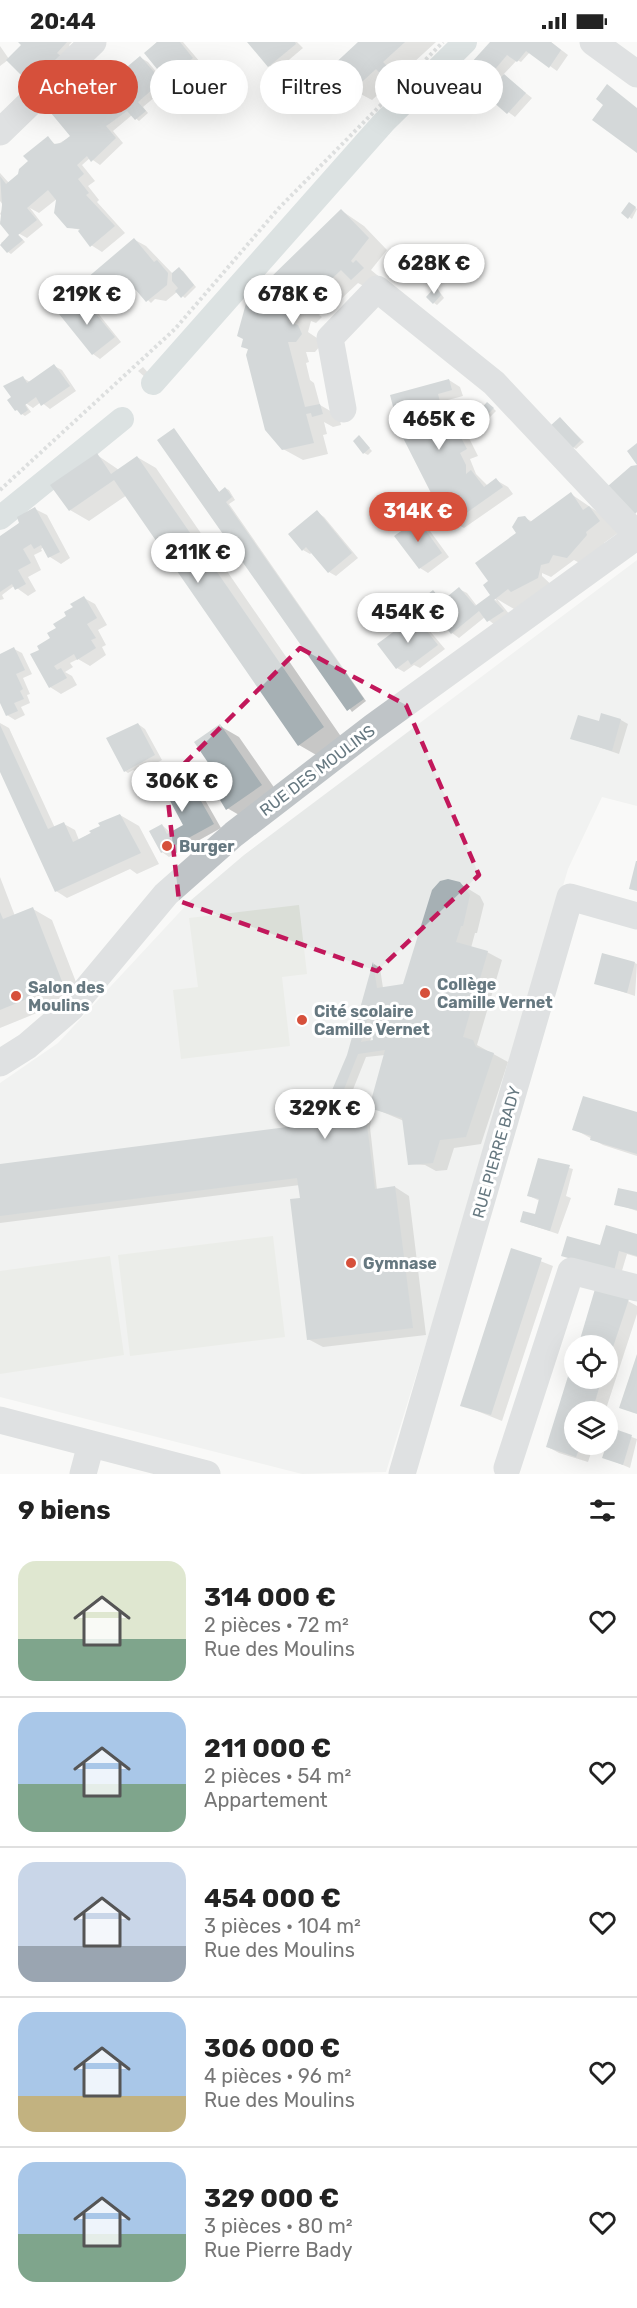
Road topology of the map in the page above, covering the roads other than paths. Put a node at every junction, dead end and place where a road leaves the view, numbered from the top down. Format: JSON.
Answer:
{"nodes":[{"id":1,"x":93,"y":42,"type":"edge"},
{"id":2,"x":593,"y":42,"type":"edge"},
{"id":3,"x":637,"y":74,"type":"edge"},
{"id":4,"x":0,"y":132,"type":"edge"},
{"id":5,"x":343,"y":409,"type":"dead end"},
{"id":6,"x":637,"y":535,"type":"edge"},
{"id":7,"x":637,"y":916,"type":"edge"},
{"id":8,"x":0,"y":1063,"type":"edge"},
{"id":9,"x":637,"y":1288,"type":"edge"},
{"id":10,"x":0,"y":1420,"type":"edge"},
{"id":11,"x":91,"y":1444,"type":"junction"},
{"id":12,"x":507,"y":1468,"type":"dead end"},
{"id":13,"x":83,"y":1474,"type":"edge"},
{"id":14,"x":207,"y":1474,"type":"edge"},
{"id":15,"x":402,"y":1474,"type":"edge"}],
"edges":[{"from":1,"to":4,"type":"street"},
{"from":2,"to":3,"type":"street"},
{"from":5,"to":6,"type":"street"},
{"from":6,"to":8,"type":"street","name":"RUE DES MOULINS"},
{"from":7,"to":15,"type":"street","name":"RUE PIERRE BADY"},
{"from":9,"to":12,"type":"street"},
{"from":10,"to":11,"type":"street"},
{"from":11,"to":13,"type":"street"},
{"from":11,"to":14,"type":"street"}]}
